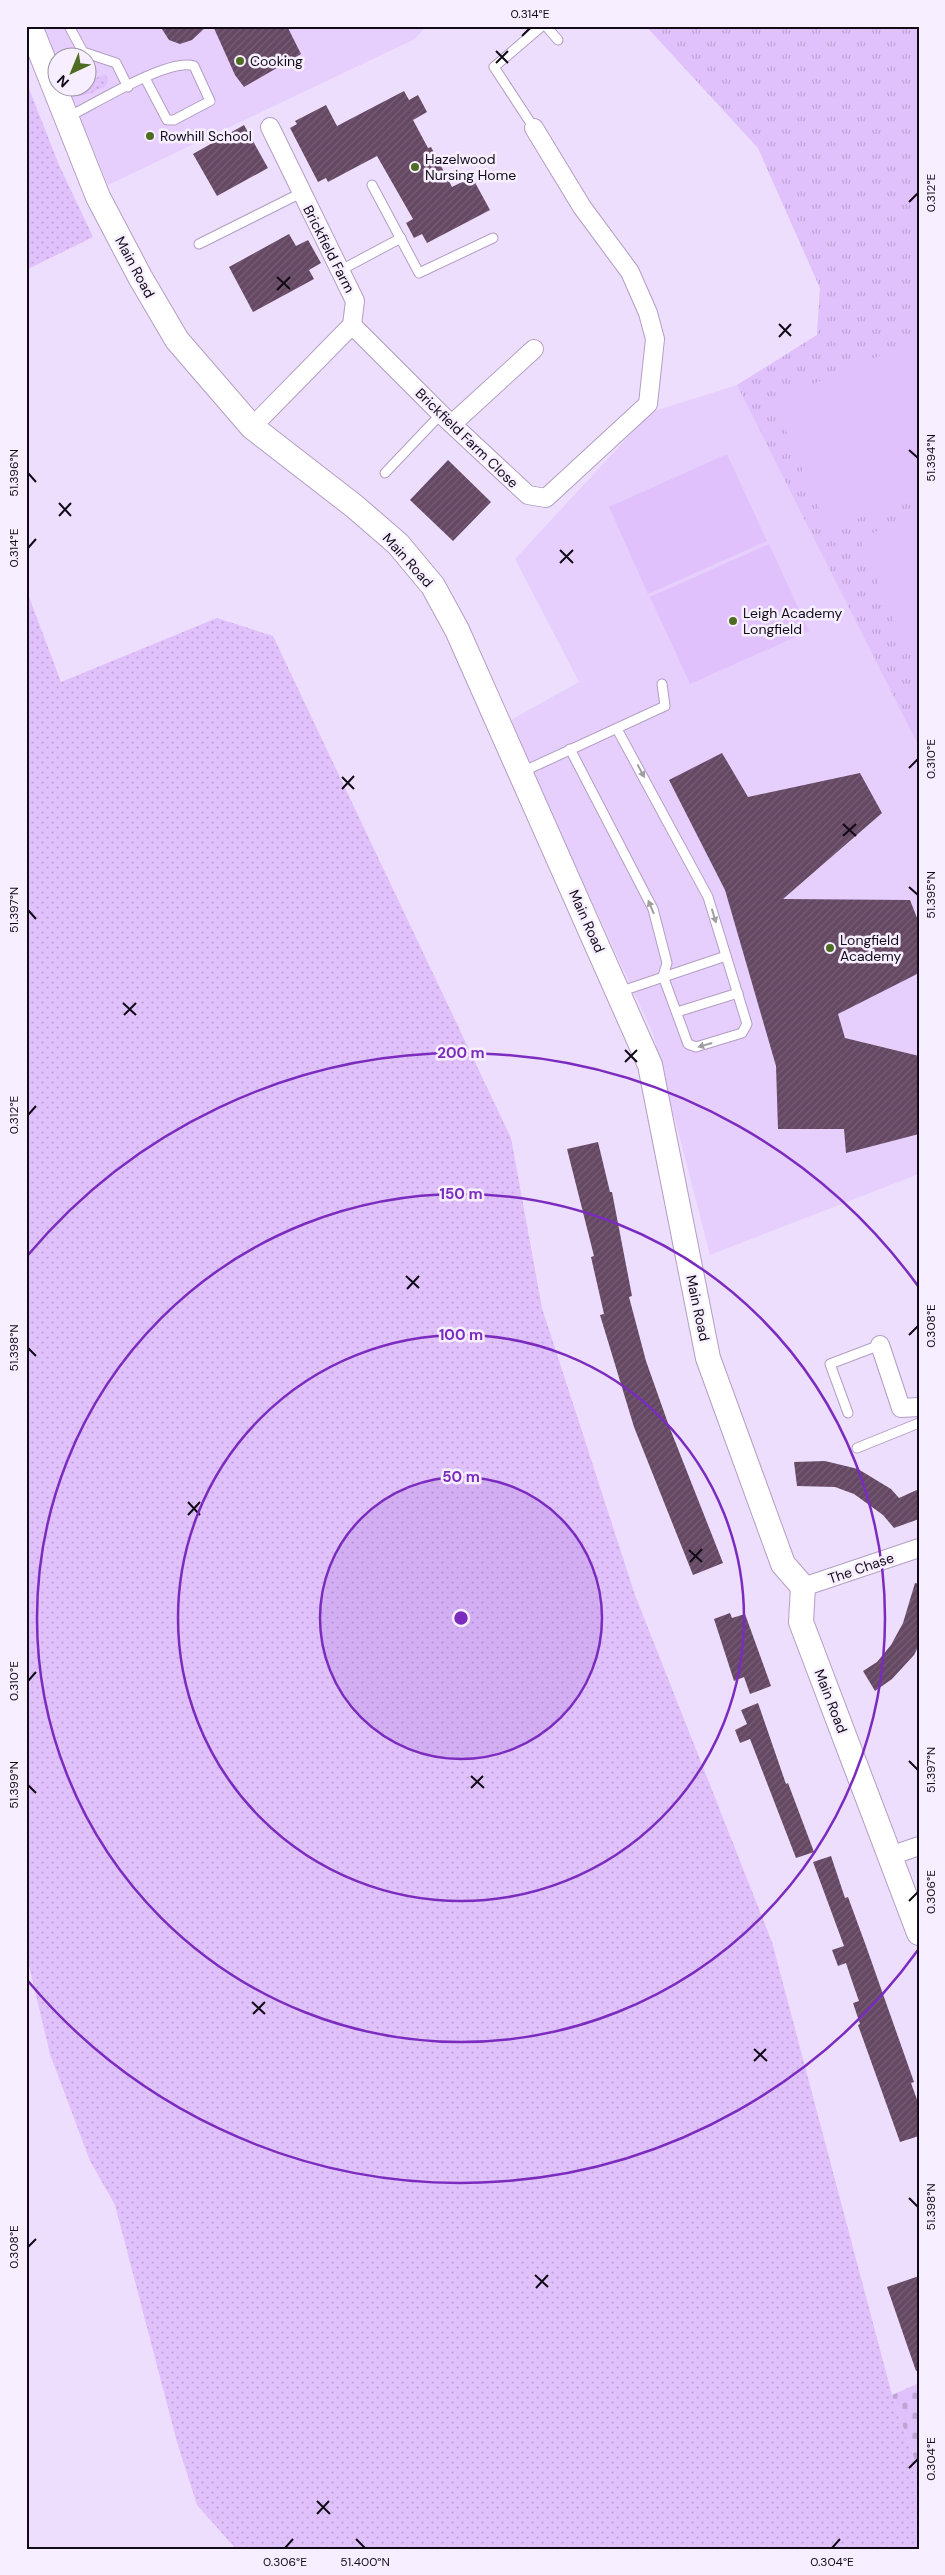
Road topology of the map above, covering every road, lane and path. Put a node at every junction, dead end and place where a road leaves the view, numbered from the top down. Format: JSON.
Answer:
{"nodes":[{"id":1,"x":30,"y":26,"type":"edge"},
{"id":2,"x":69,"y":26,"type":"edge"},
{"id":3,"x":544,"y":26,"type":"edge"},
{"id":4,"x":558,"y":40,"type":"dead end"},
{"id":5,"x":145,"y":78,"type":"junction"},
{"id":6,"x":128,"y":87,"type":"junction"},
{"id":7,"x":66,"y":118,"type":"junction"},
{"id":8,"x":270,"y":127,"type":"dead end"},
{"id":9,"x":534,"y":128,"type":"joint"},
{"id":10,"x":372,"y":185,"type":"dead end"},
{"id":11,"x":301,"y":193,"type":"junction"},
{"id":12,"x":401,"y":238,"type":"junction"},
{"id":13,"x":493,"y":238,"type":"dead end"},
{"id":14,"x":199,"y":244,"type":"dead end"},
{"id":15,"x":341,"y":270,"type":"junction"},
{"id":16,"x":352,"y":325,"type":"junction"},
{"id":17,"x":534,"y":349,"type":"dead end"},
{"id":18,"x":447,"y":419,"type":"junction"},
{"id":19,"x":252,"y":427,"type":"junction"},
{"id":20,"x":385,"y":472,"type":"dead end"},
{"id":21,"x":662,"y":684,"type":"dead end"},
{"id":22,"x":617,"y":729,"type":"junction"},
{"id":23,"x":570,"y":750,"type":"junction"},
{"id":24,"x":519,"y":773,"type":"junction"},
{"id":25,"x":726,"y":956,"type":"junction"},
{"id":26,"x":663,"y":976,"type":"junction"},
{"id":27,"x":618,"y":992,"type":"junction"},
{"id":28,"x":738,"y":993,"type":"junction"},
{"id":29,"x":677,"y":1012,"type":"junction"},
{"id":30,"x":880,"y":1345,"type":"joint"},
{"id":31,"x":919,"y":1407,"type":"edge"},
{"id":32,"x":848,"y":1413,"type":"dead end"},
{"id":33,"x":919,"y":1424,"type":"edge"},
{"id":34,"x":857,"y":1448,"type":"dead end"},
{"id":35,"x":919,"y":1548,"type":"edge"},
{"id":36,"x":803,"y":1587,"type":"junction"},
{"id":37,"x":919,"y":1846,"type":"edge"},
{"id":38,"x":890,"y":1856,"type":"junction"},
{"id":39,"x":919,"y":1933,"type":"edge"}],
"edges":[{"from":1,"to":7,"type":"main road","name":"Main Road"},
{"from":2,"to":6,"type":"lane"},
{"from":3,"to":4,"type":"lane"},
{"from":3,"to":9,"type":"lane"},
{"from":5,"to":5,"type":"lane"},
{"from":5,"to":6,"type":"lane"},
{"from":6,"to":7,"type":"lane"},
{"from":7,"to":19,"type":"main road","name":"Main Road"},
{"from":8,"to":11,"type":"street","name":"Brickfield Farm"},
{"from":9,"to":18,"type":"street","name":"Brickfield Farm Close"},
{"from":10,"to":12,"type":"lane"},
{"from":11,"to":14,"type":"lane"},
{"from":11,"to":15,"type":"street","name":"Brickfield Farm"},
{"from":12,"to":13,"type":"lane"},
{"from":12,"to":15,"type":"lane"},
{"from":15,"to":16,"type":"street","name":"Brickfield Farm"},
{"from":16,"to":18,"type":"street","name":"Brickfield Farm Close"},
{"from":16,"to":19,"type":"street"},
{"from":17,"to":18,"type":"street"},
{"from":18,"to":20,"type":"lane"},
{"from":19,"to":24,"type":"main road","name":"Main Road"},
{"from":21,"to":22,"type":"lane"},
{"from":22,"to":23,"type":"lane"},
{"from":22,"to":25,"type":"lane","one_way":true},
{"from":23,"to":24,"type":"lane"},
{"from":26,"to":23,"type":"lane","one_way":true},
{"from":24,"to":27,"type":"main road","name":"Main Road"},
{"from":25,"to":26,"type":"lane"},
{"from":25,"to":28,"type":"lane"},
{"from":26,"to":27,"type":"lane"},
{"from":26,"to":29,"type":"lane"},
{"from":27,"to":36,"type":"main road","name":"Main Road"},
{"from":28,"to":29,"type":"lane"},
{"from":28,"to":29,"type":"lane","one_way":true},
{"from":30,"to":31,"type":"street"},
{"from":30,"to":32,"type":"lane"},
{"from":33,"to":34,"type":"lane"},
{"from":35,"to":36,"type":"street","name":"The Chase"},
{"from":36,"to":38,"type":"main road","name":"Main Road"},
{"from":37,"to":38,"type":"street"},
{"from":38,"to":39,"type":"main road","name":"Main Road"}]}
